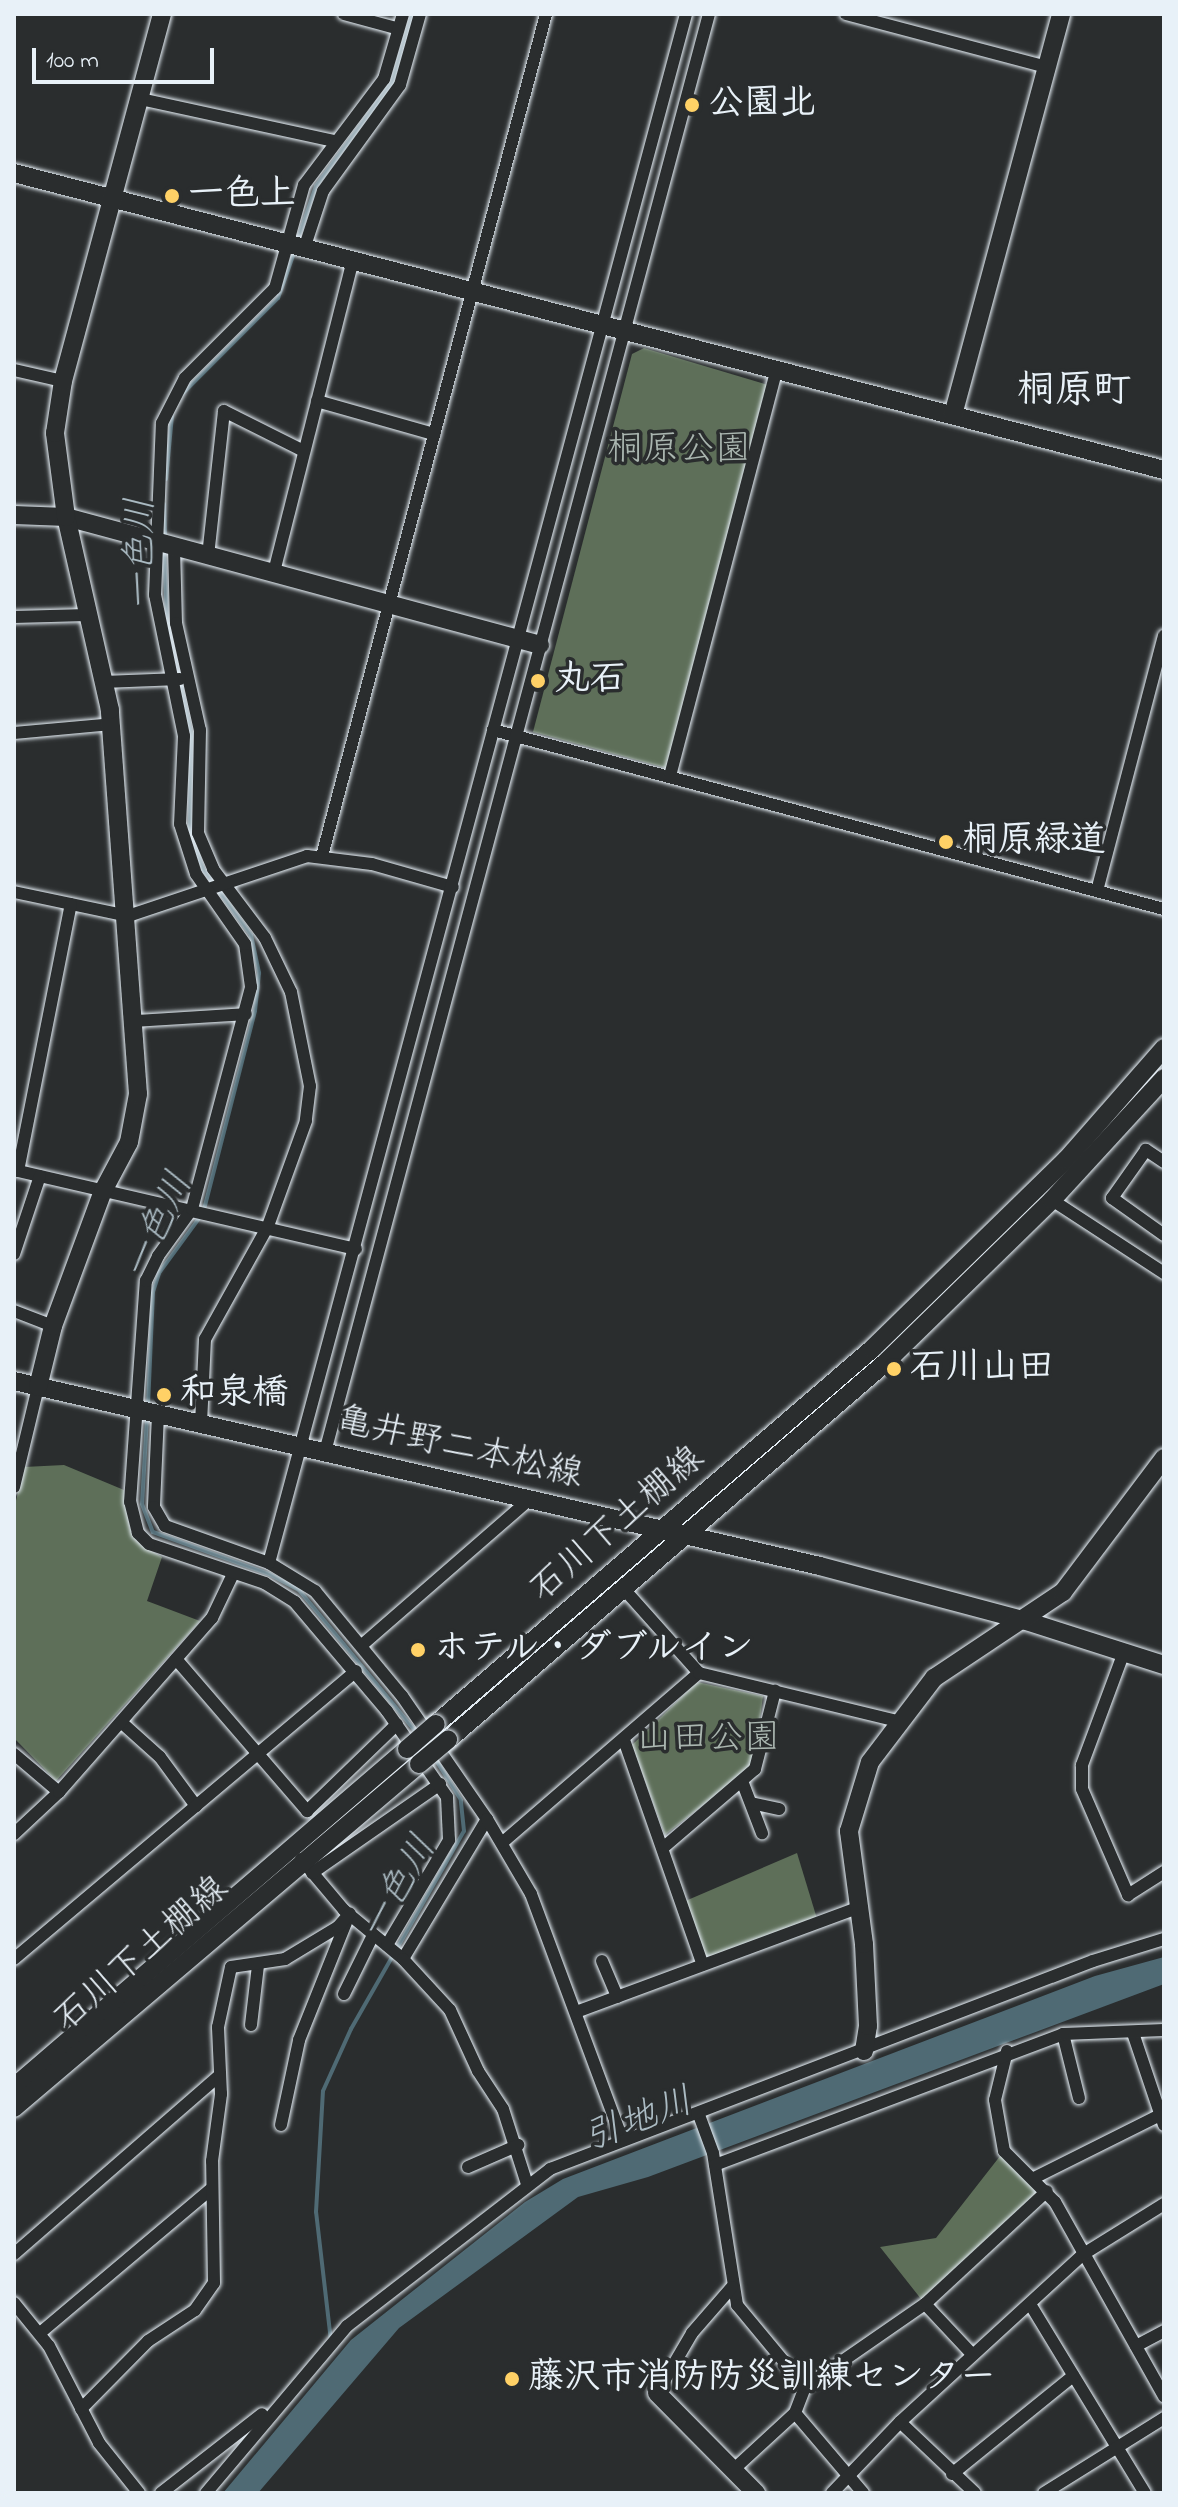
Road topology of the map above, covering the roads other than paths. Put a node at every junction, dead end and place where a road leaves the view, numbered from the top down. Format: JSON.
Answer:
{"nodes":[{"id":1,"x":162,"y":14,"type":"edge"},
{"id":2,"x":344,"y":14,"type":"edge"},
{"id":3,"x":403,"y":14,"type":"edge"},
{"id":4,"x":420,"y":14,"type":"edge"},
{"id":5,"x":546,"y":14,"type":"edge"},
{"id":6,"x":686,"y":14,"type":"edge"},
{"id":7,"x":709,"y":14,"type":"edge"},
{"id":8,"x":846,"y":14,"type":"edge"},
{"id":9,"x":1061,"y":14,"type":"edge"},
{"id":10,"x":396,"y":28,"type":"junction"},
{"id":11,"x":1046,"y":67,"type":"junction"},
{"id":12,"x":140,"y":99,"type":"junction"},
{"id":13,"x":335,"y":141,"type":"junction"},
{"id":14,"x":14,"y":173,"type":"edge"},
{"id":15,"x":114,"y":198,"type":"junction"},
{"id":16,"x":296,"y":244,"type":"junction"},
{"id":17,"x":353,"y":259,"type":"junction"},
{"id":18,"x":472,"y":290,"type":"junction"},
{"id":19,"x":601,"y":323,"type":"junction"},
{"id":20,"x":625,"y":329,"type":"junction"},
{"id":21,"x":777,"y":368,"type":"junction"},
{"id":22,"x":14,"y":370,"type":"edge"},
{"id":23,"x":63,"y":381,"type":"junction"},
{"id":24,"x":317,"y":401,"type":"junction"},
{"id":25,"x":953,"y":415,"type":"junction"},
{"id":26,"x":434,"y":434,"type":"junction"},
{"id":27,"x":304,"y":451,"type":"junction"},
{"id":28,"x":1164,"y":470,"type":"edge"},
{"id":29,"x":14,"y":515,"type":"edge"},
{"id":30,"x":66,"y":517,"type":"junction"},
{"id":31,"x":164,"y":544,"type":"junction"},
{"id":32,"x":208,"y":556,"type":"junction"},
{"id":33,"x":274,"y":572,"type":"junction"},
{"id":34,"x":389,"y":603,"type":"junction"},
{"id":35,"x":87,"y":615,"type":"junction"},
{"id":36,"x":14,"y":617,"type":"edge"},
{"id":37,"x":1164,"y":636,"type":"edge"},
{"id":38,"x":518,"y":639,"type":"junction"},
{"id":39,"x":540,"y":645,"type":"junction"},
{"id":40,"x":191,"y":679,"type":"junction"},
{"id":41,"x":173,"y":680,"type":"junction"},
{"id":42,"x":103,"y":682,"type":"junction"},
{"id":43,"x":112,"y":724,"type":"junction"},
{"id":44,"x":493,"y":730,"type":"junction"},
{"id":45,"x":14,"y":733,"type":"edge"},
{"id":46,"x":517,"y":736,"type":"junction"},
{"id":47,"x":670,"y":776,"type":"junction"},
{"id":48,"x":322,"y":856,"type":"junction"},
{"id":49,"x":223,"y":883,"type":"junction"},
{"id":50,"x":453,"y":887,"type":"junction"},
{"id":51,"x":207,"y":889,"type":"junction"},
{"id":52,"x":1097,"y":891,"type":"junction"},
{"id":53,"x":14,"y":892,"type":"edge"},
{"id":54,"x":71,"y":904,"type":"junction"},
{"id":55,"x":1164,"y":909,"type":"edge"},
{"id":56,"x":128,"y":916,"type":"junction"},
{"id":57,"x":246,"y":1014,"type":"junction"},
{"id":58,"x":135,"y":1021,"type":"junction"},
{"id":59,"x":1164,"y":1048,"type":"edge"},
{"id":60,"x":1164,"y":1078,"type":"edge"},
{"id":61,"x":1164,"y":1162,"type":"edge"},
{"id":62,"x":16,"y":1171,"type":"edge"},
{"id":63,"x":40,"y":1176,"type":"junction"},
{"id":64,"x":103,"y":1191,"type":"junction"},
{"id":65,"x":1052,"y":1200,"type":"junction"},
{"id":66,"x":198,"y":1210,"type":"junction"},
{"id":67,"x":268,"y":1226,"type":"junction"},
{"id":68,"x":1164,"y":1235,"type":"edge"},
{"id":69,"x":356,"y":1249,"type":"junction"},
{"id":70,"x":14,"y":1254,"type":"edge"},
{"id":71,"x":1164,"y":1273,"type":"edge"},
{"id":72,"x":14,"y":1311,"type":"edge"},
{"id":73,"x":53,"y":1326,"type":"junction"},
{"id":74,"x":14,"y":1381,"type":"edge"},
{"id":75,"x":38,"y":1387,"type":"junction"},
{"id":76,"x":148,"y":1411,"type":"junction"},
{"id":77,"x":201,"y":1424,"type":"junction"},
{"id":78,"x":19,"y":1444,"type":"edge"},
{"id":79,"x":302,"y":1446,"type":"junction"},
{"id":80,"x":325,"y":1452,"type":"junction"},
{"id":81,"x":1161,"y":1466,"type":"edge"},
{"id":82,"x":14,"y":1487,"type":"edge"},
{"id":83,"x":531,"y":1498,"type":"junction"},
{"id":84,"x":662,"y":1530,"type":"junction"},
{"id":85,"x":684,"y":1535,"type":"junction"},
{"id":86,"x":269,"y":1563,"type":"junction"},
{"id":87,"x":233,"y":1574,"type":"junction"},
{"id":88,"x":623,"y":1588,"type":"junction"},
{"id":89,"x":1026,"y":1621,"type":"junction"},
{"id":90,"x":362,"y":1645,"type":"junction"},
{"id":91,"x":1124,"y":1652,"type":"junction"},
{"id":92,"x":176,"y":1659,"type":"junction"},
{"id":93,"x":1164,"y":1665,"type":"edge"},
{"id":94,"x":356,"y":1671,"type":"junction"},
{"id":95,"x":699,"y":1673,"type":"junction"},
{"id":96,"x":775,"y":1691,"type":"junction"},
{"id":97,"x":897,"y":1721,"type":"junction"},
{"id":98,"x":121,"y":1722,"type":"junction"},
{"id":99,"x":397,"y":1724,"type":"junction"},
{"id":100,"x":624,"y":1740,"type":"junction"},
{"id":101,"x":14,"y":1754,"type":"edge"},
{"id":102,"x":258,"y":1754,"type":"junction"},
{"id":103,"x":413,"y":1756,"type":"junction"},
{"id":104,"x":742,"y":1781,"type":"junction"},
{"id":105,"x":440,"y":1784,"type":"junction"},
{"id":106,"x":59,"y":1792,"type":"junction"},
{"id":107,"x":751,"y":1803,"type":"junction"},
{"id":108,"x":196,"y":1806,"type":"junction"},
{"id":109,"x":779,"y":1809,"type":"dead end"},
{"id":110,"x":487,"y":1819,"type":"junction"},
{"id":111,"x":762,"y":1833,"type":"dead end"},
{"id":112,"x":14,"y":1834,"type":"edge"},
{"id":113,"x":503,"y":1842,"type":"junction"},
{"id":114,"x":664,"y":1847,"type":"junction"},
{"id":115,"x":301,"y":1860,"type":"junction"},
{"id":116,"x":1164,"y":1872,"type":"edge"},
{"id":117,"x":857,"y":1908,"type":"junction"},
{"id":118,"x":350,"y":1913,"type":"junction"},
{"id":119,"x":373,"y":1935,"type":"junction"},
{"id":120,"x":1164,"y":1939,"type":"edge"},
{"id":121,"x":390,"y":1947,"type":"junction"},
{"id":122,"x":15,"y":1954,"type":"edge"},
{"id":123,"x":403,"y":1959,"type":"junction"},
{"id":124,"x":602,"y":1961,"type":"dead end"},
{"id":125,"x":258,"y":1965,"type":"junction"},
{"id":126,"x":703,"y":1965,"type":"junction"},
{"id":127,"x":344,"y":1994,"type":"dead end"},
{"id":128,"x":617,"y":1997,"type":"junction"},
{"id":129,"x":576,"y":2012,"type":"junction"},
{"id":130,"x":251,"y":2025,"type":"dead end"},
{"id":131,"x":1164,"y":2030,"type":"edge"},
{"id":132,"x":1133,"y":2033,"type":"junction"},
{"id":133,"x":1063,"y":2034,"type":"junction"},
{"id":134,"x":864,"y":2051,"type":"junction"},
{"id":135,"x":1007,"y":2051,"type":"junction"},
{"id":136,"x":219,"y":2076,"type":"junction"},
{"id":137,"x":14,"y":2087,"type":"edge"},
{"id":138,"x":1079,"y":2098,"type":"dead end"},
{"id":139,"x":14,"y":2108,"type":"edge"},
{"id":140,"x":700,"y":2119,"type":"junction"},
{"id":141,"x":1161,"y":2121,"type":"edge"},
{"id":142,"x":281,"y":2125,"type":"dead end"},
{"id":143,"x":622,"y":2139,"type":"junction"},
{"id":144,"x":518,"y":2145,"type":"junction"},
{"id":145,"x":714,"y":2159,"type":"junction"},
{"id":146,"x":468,"y":2167,"type":"dead end"},
{"id":147,"x":1034,"y":2178,"type":"junction"},
{"id":148,"x":527,"y":2184,"type":"junction"},
{"id":149,"x":212,"y":2188,"type":"junction"},
{"id":150,"x":1047,"y":2191,"type":"junction"},
{"id":151,"x":1164,"y":2204,"type":"edge"},
{"id":152,"x":14,"y":2254,"type":"edge"},
{"id":153,"x":1082,"y":2255,"type":"junction"},
{"id":154,"x":732,"y":2287,"type":"junction"},
{"id":155,"x":14,"y":2303,"type":"edge"},
{"id":156,"x":925,"y":2304,"type":"junction"},
{"id":157,"x":1030,"y":2304,"type":"junction"},
{"id":158,"x":1164,"y":2331,"type":"edge"},
{"id":159,"x":40,"y":2333,"type":"junction"},
{"id":160,"x":1136,"y":2346,"type":"junction"},
{"id":161,"x":972,"y":2354,"type":"junction"},
{"id":162,"x":1073,"y":2376,"type":"junction"},
{"id":163,"x":805,"y":2387,"type":"junction"},
{"id":164,"x":657,"y":2393,"type":"joint"},
{"id":165,"x":1164,"y":2396,"type":"edge"},
{"id":166,"x":277,"y":2404,"type":"junction"},
{"id":167,"x":81,"y":2409,"type":"junction"},
{"id":168,"x":795,"y":2413,"type":"junction"},
{"id":169,"x":1164,"y":2418,"type":"edge"},
{"id":170,"x":900,"y":2422,"type":"junction"},
{"id":171,"x":1118,"y":2447,"type":"junction"},
{"id":172,"x":733,"y":2470,"type":"junction"},
{"id":173,"x":952,"y":2474,"type":"junction"},
{"id":174,"x":847,"y":2480,"type":"junction"},
{"id":175,"x":139,"y":2493,"type":"edge"},
{"id":176,"x":161,"y":2493,"type":"edge"},
{"id":177,"x":206,"y":2493,"type":"edge"},
{"id":178,"x":756,"y":2493,"type":"edge"},
{"id":179,"x":832,"y":2493,"type":"edge"},
{"id":180,"x":863,"y":2493,"type":"edge"},
{"id":181,"x":975,"y":2493,"type":"edge"},
{"id":182,"x":1044,"y":2493,"type":"edge"},
{"id":183,"x":1145,"y":2493,"type":"edge"}],
"edges":[{"from":1,"to":12,"type":"street"},
{"from":2,"to":10,"type":"street"},
{"from":3,"to":10,"type":"street"},
{"from":4,"to":16,"type":"street"},
{"from":5,"to":18,"type":"street"},
{"from":6,"to":19,"type":"street"},
{"from":7,"to":20,"type":"street"},
{"from":8,"to":11,"type":"street"},
{"from":9,"to":11,"type":"street"},
{"from":10,"to":13,"type":"street"},
{"from":11,"to":25,"type":"street"},
{"from":12,"to":13,"type":"street"},
{"from":12,"to":15,"type":"street"},
{"from":13,"to":16,"type":"street"},
{"from":14,"to":15,"type":"street"},
{"from":15,"to":16,"type":"street"},
{"from":15,"to":23,"type":"street"},
{"from":16,"to":17,"type":"street"},
{"from":16,"to":31,"type":"street"},
{"from":17,"to":18,"type":"street"},
{"from":17,"to":24,"type":"street"},
{"from":18,"to":19,"type":"street"},
{"from":18,"to":26,"type":"street"},
{"from":19,"to":20,"type":"street"},
{"from":19,"to":38,"type":"street"},
{"from":20,"to":21,"type":"street"},
{"from":20,"to":39,"type":"street"},
{"from":21,"to":25,"type":"street"},
{"from":21,"to":47,"type":"street"},
{"from":22,"to":23,"type":"street"},
{"from":23,"to":30,"type":"street"},
{"from":24,"to":26,"type":"street"},
{"from":24,"to":27,"type":"street"},
{"from":25,"to":28,"type":"street"},
{"from":26,"to":34,"type":"street"},
{"from":27,"to":32,"type":"street"},
{"from":27,"to":33,"type":"street"},
{"from":29,"to":30,"type":"street"},
{"from":30,"to":31,"type":"street"},
{"from":30,"to":35,"type":"street"},
{"from":31,"to":32,"type":"street"},
{"from":31,"to":40,"type":"street"},
{"from":31,"to":41,"type":"street"},
{"from":32,"to":33,"type":"street"},
{"from":33,"to":34,"type":"street"},
{"from":34,"to":38,"type":"street"},
{"from":34,"to":48,"type":"street"},
{"from":35,"to":36,"type":"street"},
{"from":35,"to":42,"type":"street"},
{"from":37,"to":52,"type":"street"},
{"from":38,"to":39,"type":"street"},
{"from":38,"to":44,"type":"street"},
{"from":39,"to":46,"type":"street"},
{"from":40,"to":41,"type":"street"},
{"from":40,"to":49,"type":"street"},
{"from":41,"to":42,"type":"street"},
{"from":41,"to":51,"type":"street"},
{"from":42,"to":43,"type":"street"},
{"from":43,"to":45,"type":"street"},
{"from":43,"to":56,"type":"street"},
{"from":44,"to":46,"type":"street"},
{"from":44,"to":50,"type":"street"},
{"from":46,"to":47,"type":"street"},
{"from":46,"to":80,"type":"street"},
{"from":47,"to":52,"type":"street"},
{"from":48,"to":49,"type":"street"},
{"from":48,"to":50,"type":"street"},
{"from":49,"to":51,"type":"street"},
{"from":49,"to":67,"type":"street"},
{"from":50,"to":69,"type":"street"},
{"from":51,"to":56,"type":"street"},
{"from":51,"to":57,"type":"street"},
{"from":52,"to":55,"type":"street"},
{"from":53,"to":54,"type":"street"},
{"from":54,"to":56,"type":"street"},
{"from":54,"to":62,"type":"street"},
{"from":56,"to":58,"type":"street"},
{"from":57,"to":58,"type":"street"},
{"from":57,"to":66,"type":"street"},
{"from":58,"to":64,"type":"street"},
{"from":59,"to":84,"type":"street","name":"石川下土棚線"},
{"from":60,"to":65,"type":"street","name":"石川下土棚線"},
{"from":61,"to":68,"type":"street"},
{"from":62,"to":63,"type":"street"},
{"from":63,"to":64,"type":"street"},
{"from":63,"to":70,"type":"street"},
{"from":64,"to":66,"type":"street"},
{"from":64,"to":73,"type":"street"},
{"from":65,"to":71,"type":"street"},
{"from":65,"to":85,"type":"street","name":"石川下土棚線"},
{"from":66,"to":67,"type":"street"},
{"from":66,"to":76,"type":"street"},
{"from":67,"to":69,"type":"street"},
{"from":67,"to":77,"type":"street"},
{"from":69,"to":79,"type":"street"},
{"from":72,"to":73,"type":"street"},
{"from":73,"to":75,"type":"street"},
{"from":74,"to":75,"type":"street","name":"亀井野二本松線"},
{"from":75,"to":76,"type":"street","name":"亀井野二本松線"},
{"from":75,"to":78,"type":"street"},
{"from":76,"to":77,"type":"street","name":"亀井野二本松線"},
{"from":76,"to":86,"type":"street"},
{"from":76,"to":87,"type":"street"},
{"from":77,"to":79,"type":"street","name":"亀井野二本松線"},
{"from":78,"to":82,"type":"street"},
{"from":79,"to":80,"type":"street","name":"亀井野二本松線"},
{"from":79,"to":86,"type":"street"},
{"from":80,"to":83,"type":"street","name":"亀井野二本松線"},
{"from":81,"to":89,"type":"street"},
{"from":83,"to":84,"type":"street","name":"亀井野二本松線"},
{"from":83,"to":90,"type":"street"},
{"from":84,"to":85,"type":"street","name":"亀井野二本松線"},
{"from":84,"to":103,"type":"street","name":"石川下土棚線","bridge":true},
{"from":85,"to":88,"type":"street","name":"石川下土棚線"},
{"from":85,"to":89,"type":"street","name":"亀井野二本松線"},
{"from":86,"to":90,"type":"street"},
{"from":87,"to":92,"type":"street"},
{"from":87,"to":94,"type":"street"},
{"from":88,"to":95,"type":"street"},
{"from":88,"to":103,"type":"street","name":"石川下土棚線","bridge":true},
{"from":89,"to":91,"type":"street","name":"亀井野二本松線"},
{"from":89,"to":97,"type":"street"},
{"from":90,"to":110,"type":"street"},
{"from":91,"to":93,"type":"street","name":"亀井野二本松線"},
{"from":91,"to":116,"type":"street"},
{"from":92,"to":98,"type":"street"},
{"from":92,"to":102,"type":"street"},
{"from":94,"to":99,"type":"street"},
{"from":94,"to":102,"type":"street"},
{"from":95,"to":96,"type":"street"},
{"from":95,"to":100,"type":"street"},
{"from":96,"to":97,"type":"street"},
{"from":96,"to":104,"type":"street"},
{"from":97,"to":117,"type":"street"},
{"from":98,"to":106,"type":"street"},
{"from":98,"to":108,"type":"street"},
{"from":99,"to":102,"type":"street"},
{"from":99,"to":105,"type":"street"},
{"from":100,"to":113,"type":"street"},
{"from":100,"to":114,"type":"street"},
{"from":101,"to":106,"type":"street"},
{"from":102,"to":108,"type":"street"},
{"from":103,"to":115,"type":"street","name":"石川下土棚線"},
{"from":104,"to":107,"type":"street"},
{"from":104,"to":114,"type":"street"},
{"from":105,"to":115,"type":"street"},
{"from":105,"to":121,"type":"street"},
{"from":106,"to":112,"type":"street"},
{"from":107,"to":109,"type":"street"},
{"from":107,"to":111,"type":"street"},
{"from":108,"to":122,"type":"street"},
{"from":110,"to":113,"type":"street"},
{"from":110,"to":123,"type":"street"},
{"from":113,"to":129,"type":"street"},
{"from":114,"to":126,"type":"street"},
{"from":115,"to":118,"type":"street"},
{"from":115,"to":137,"type":"street","name":"石川下土棚線"},
{"from":115,"to":139,"type":"street","name":"石川下土棚線"},
{"from":117,"to":126,"type":"street"},
{"from":117,"to":134,"type":"street"},
{"from":118,"to":119,"type":"street"},
{"from":118,"to":125,"type":"street"},
{"from":118,"to":142,"type":"street"},
{"from":119,"to":121,"type":"street"},
{"from":119,"to":127,"type":"street"},
{"from":120,"to":134,"type":"street"},
{"from":121,"to":123,"type":"street"},
{"from":123,"to":144,"type":"street"},
{"from":124,"to":128,"type":"street"},
{"from":125,"to":130,"type":"street"},
{"from":125,"to":136,"type":"street"},
{"from":126,"to":128,"type":"street"},
{"from":128,"to":129,"type":"street"},
{"from":129,"to":143,"type":"street"},
{"from":131,"to":132,"type":"street"},
{"from":132,"to":133,"type":"street"},
{"from":132,"to":141,"type":"street"},
{"from":133,"to":135,"type":"street"},
{"from":133,"to":138,"type":"street"},
{"from":134,"to":140,"type":"street"},
{"from":135,"to":145,"type":"street"},
{"from":135,"to":147,"type":"street"},
{"from":136,"to":149,"type":"street"},
{"from":136,"to":152,"type":"street"},
{"from":140,"to":143,"type":"street"},
{"from":140,"to":145,"type":"street"},
{"from":141,"to":147,"type":"street"},
{"from":143,"to":148,"type":"street"},
{"from":144,"to":146,"type":"street"},
{"from":144,"to":148,"type":"street"},
{"from":145,"to":154,"type":"street"},
{"from":147,"to":150,"type":"street"},
{"from":148,"to":166,"type":"street"},
{"from":149,"to":159,"type":"street"},
{"from":149,"to":167,"type":"street"},
{"from":150,"to":153,"type":"street"},
{"from":150,"to":156,"type":"street"},
{"from":151,"to":153,"type":"street"},
{"from":153,"to":157,"type":"street"},
{"from":153,"to":160,"type":"street"},
{"from":154,"to":163,"type":"street"},
{"from":154,"to":164,"type":"street"},
{"from":155,"to":159,"type":"street"},
{"from":156,"to":161,"type":"street"},
{"from":156,"to":163,"type":"street"},
{"from":157,"to":161,"type":"street"},
{"from":157,"to":162,"type":"street"},
{"from":158,"to":160,"type":"street"},
{"from":159,"to":167,"type":"street"},
{"from":160,"to":165,"type":"street"},
{"from":161,"to":170,"type":"street"},
{"from":162,"to":171,"type":"street"},
{"from":162,"to":173,"type":"street"},
{"from":163,"to":168,"type":"street"},
{"from":164,"to":172,"type":"street"},
{"from":166,"to":176,"type":"street"},
{"from":166,"to":177,"type":"street"},
{"from":167,"to":175,"type":"street"},
{"from":168,"to":172,"type":"street"},
{"from":168,"to":174,"type":"street"},
{"from":169,"to":171,"type":"street"},
{"from":170,"to":173,"type":"street"},
{"from":170,"to":174,"type":"street"},
{"from":171,"to":182,"type":"street"},
{"from":171,"to":183,"type":"street"},
{"from":172,"to":178,"type":"street"},
{"from":173,"to":181,"type":"street"},
{"from":174,"to":179,"type":"street"},
{"from":174,"to":180,"type":"street"}]}
